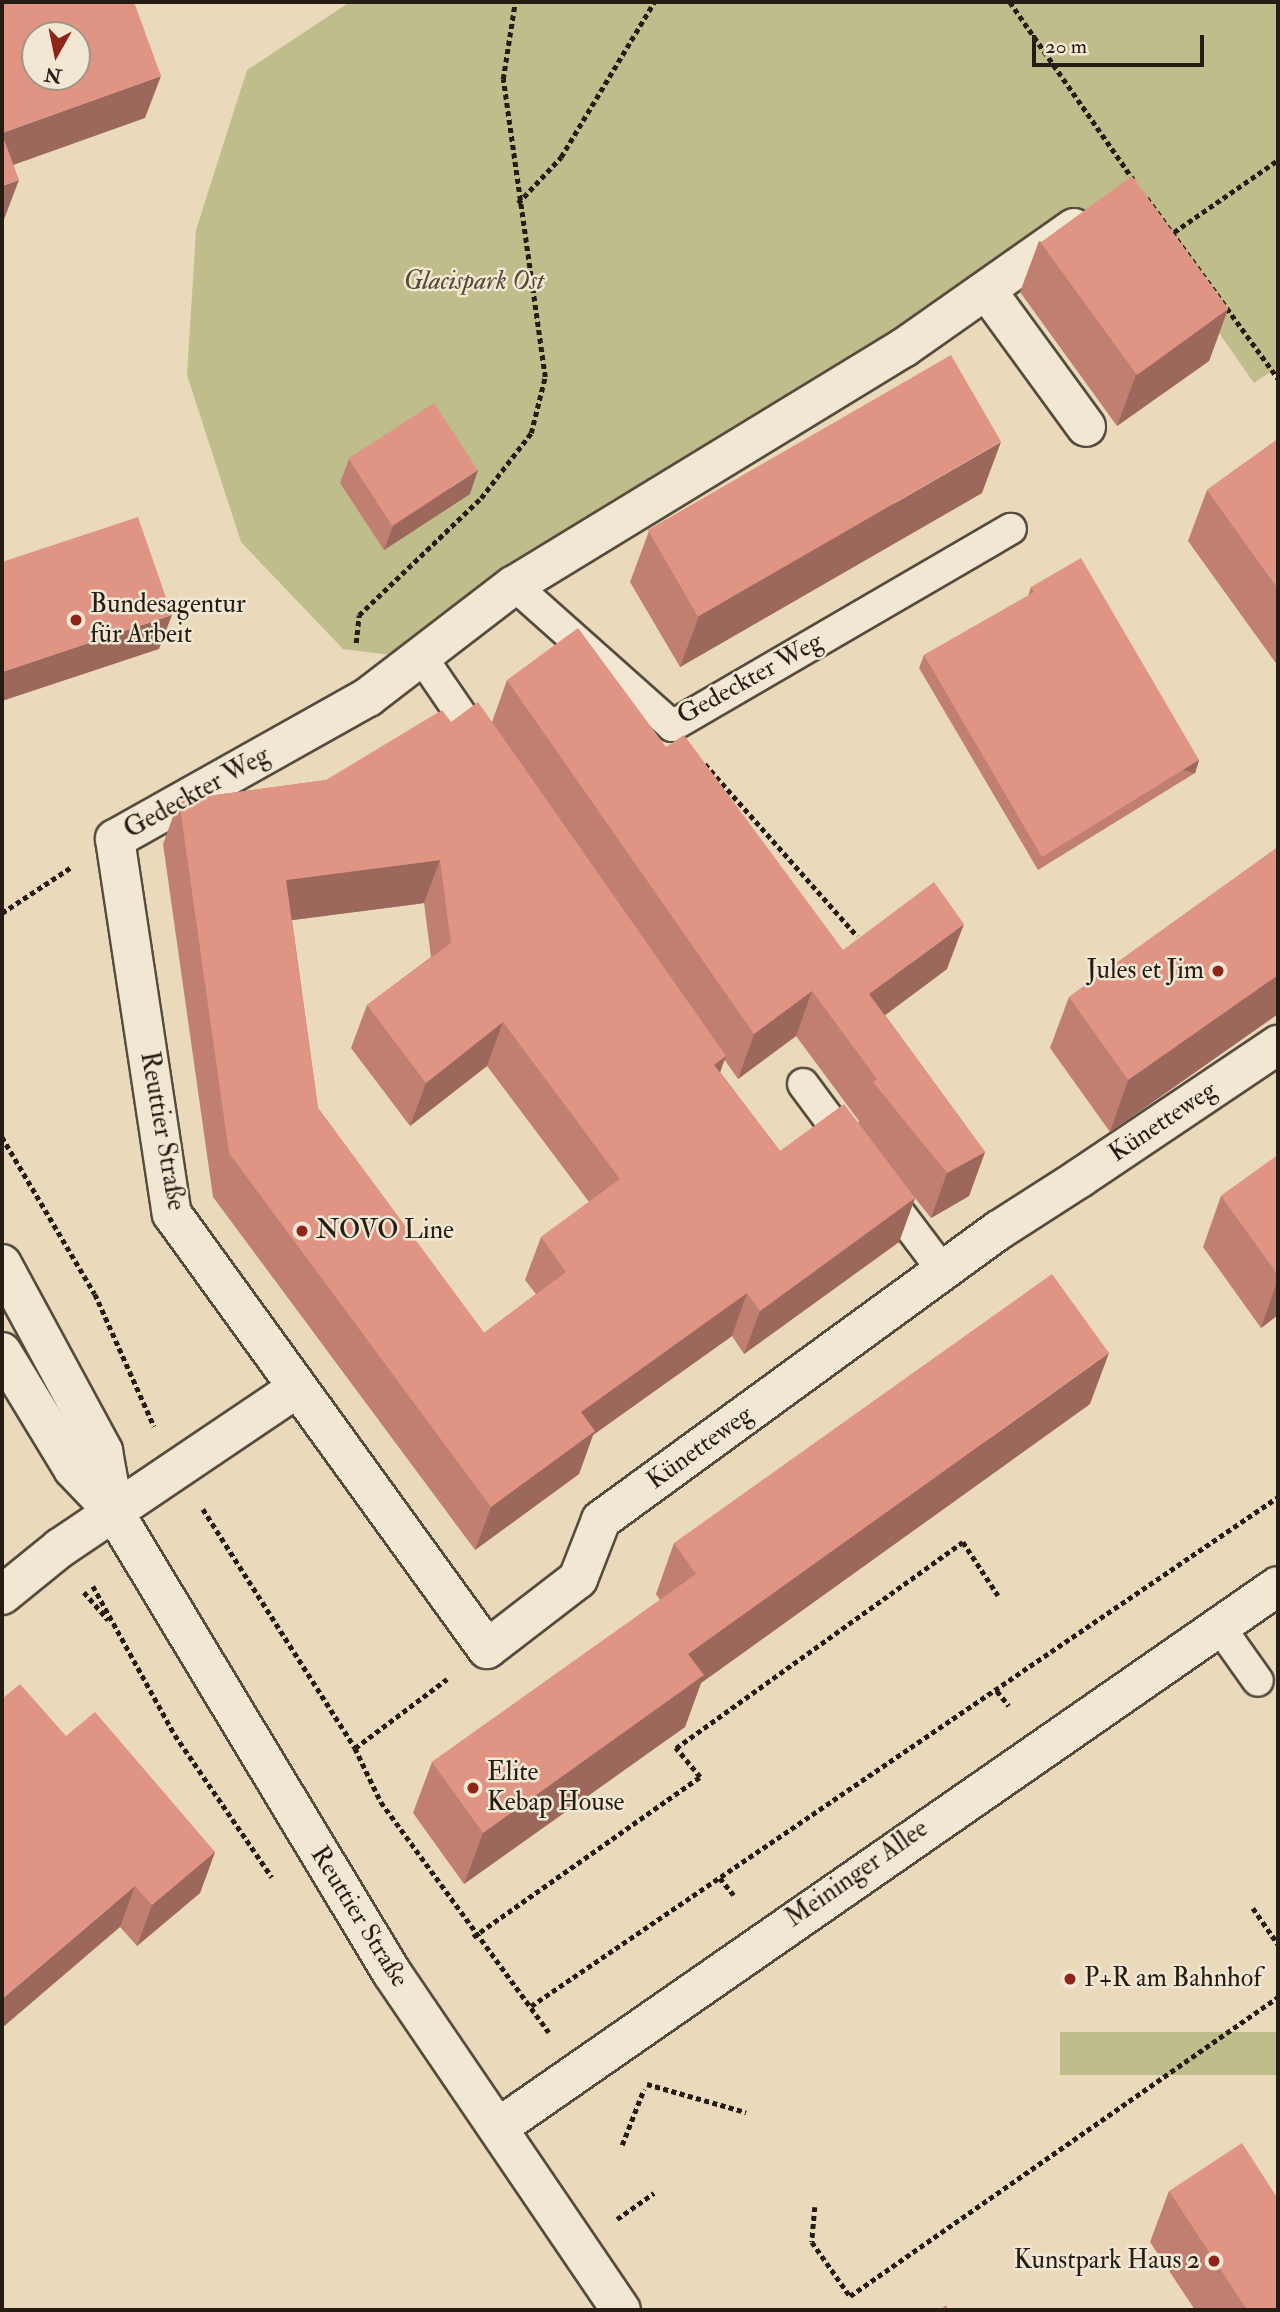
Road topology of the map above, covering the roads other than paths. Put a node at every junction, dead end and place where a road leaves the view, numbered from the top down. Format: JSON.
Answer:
{"nodes":[{"id":1,"x":1128,"y":196,"type":"edge"},
{"id":2,"x":987,"y":291,"type":"junction"},
{"id":3,"x":1086,"y":427,"type":"dead end"},
{"id":4,"x":1011,"y":529,"type":"dead end"},
{"id":5,"x":514,"y":585,"type":"junction"},
{"id":6,"x":423,"y":659,"type":"junction"},
{"id":7,"x":505,"y":778,"type":"edge"},
{"id":8,"x":115,"y":839,"type":"joint"},
{"id":9,"x":1278,"y":1045,"type":"edge"},
{"id":10,"x":803,"y":1084,"type":"dead end"},
{"id":11,"x":2,"y":1264,"type":"edge"},
{"id":12,"x":943,"y":1271,"type":"junction"},
{"id":13,"x":2,"y":1352,"type":"edge"},
{"id":14,"x":296,"y":1388,"type":"junction"},
{"id":15,"x":114,"y":1513,"type":"junction"},
{"id":16,"x":1278,"y":1586,"type":"edge"},
{"id":17,"x":2,"y":1595,"type":"edge"},
{"id":18,"x":1219,"y":1626,"type":"junction"},
{"id":19,"x":487,"y":1649,"type":"joint"},
{"id":20,"x":1258,"y":1681,"type":"dead end"},
{"id":21,"x":499,"y":2127,"type":"junction"},
{"id":22,"x":621,"y":2310,"type":"edge"}],
"edges":[{"from":1,"to":2,"type":"street","name":"Gedeckter Weg"},
{"from":2,"to":3,"type":"street"},
{"from":2,"to":5,"type":"street","name":"Gedeckter Weg"},
{"from":4,"to":5,"type":"lane","name":"Gedeckter Weg"},
{"from":5,"to":6,"type":"street","name":"Gedeckter Weg"},
{"from":6,"to":7,"type":"lane"},
{"from":6,"to":8,"type":"street","name":"Gedeckter Weg"},
{"from":8,"to":14,"type":"street","name":"Reuttier Straße"},
{"from":9,"to":12,"type":"street","name":"Künetteweg"},
{"from":10,"to":12,"type":"lane"},
{"from":11,"to":15,"type":"street","name":"Reuttier Straße"},
{"from":12,"to":19,"type":"street","name":"Künetteweg"},
{"from":13,"to":15,"type":"street","name":"Reuttier Straße"},
{"from":14,"to":15,"type":"street"},
{"from":14,"to":19,"type":"street","name":"Reuttier Straße"},
{"from":15,"to":17,"type":"street"},
{"from":15,"to":21,"type":"street","name":"Reuttier Straße"},
{"from":16,"to":18,"type":"street","name":"Meininger Allee"},
{"from":18,"to":20,"type":"lane"},
{"from":18,"to":21,"type":"street","name":"Meininger Allee"},
{"from":21,"to":22,"type":"street","name":"Reuttier Straße"}]}
